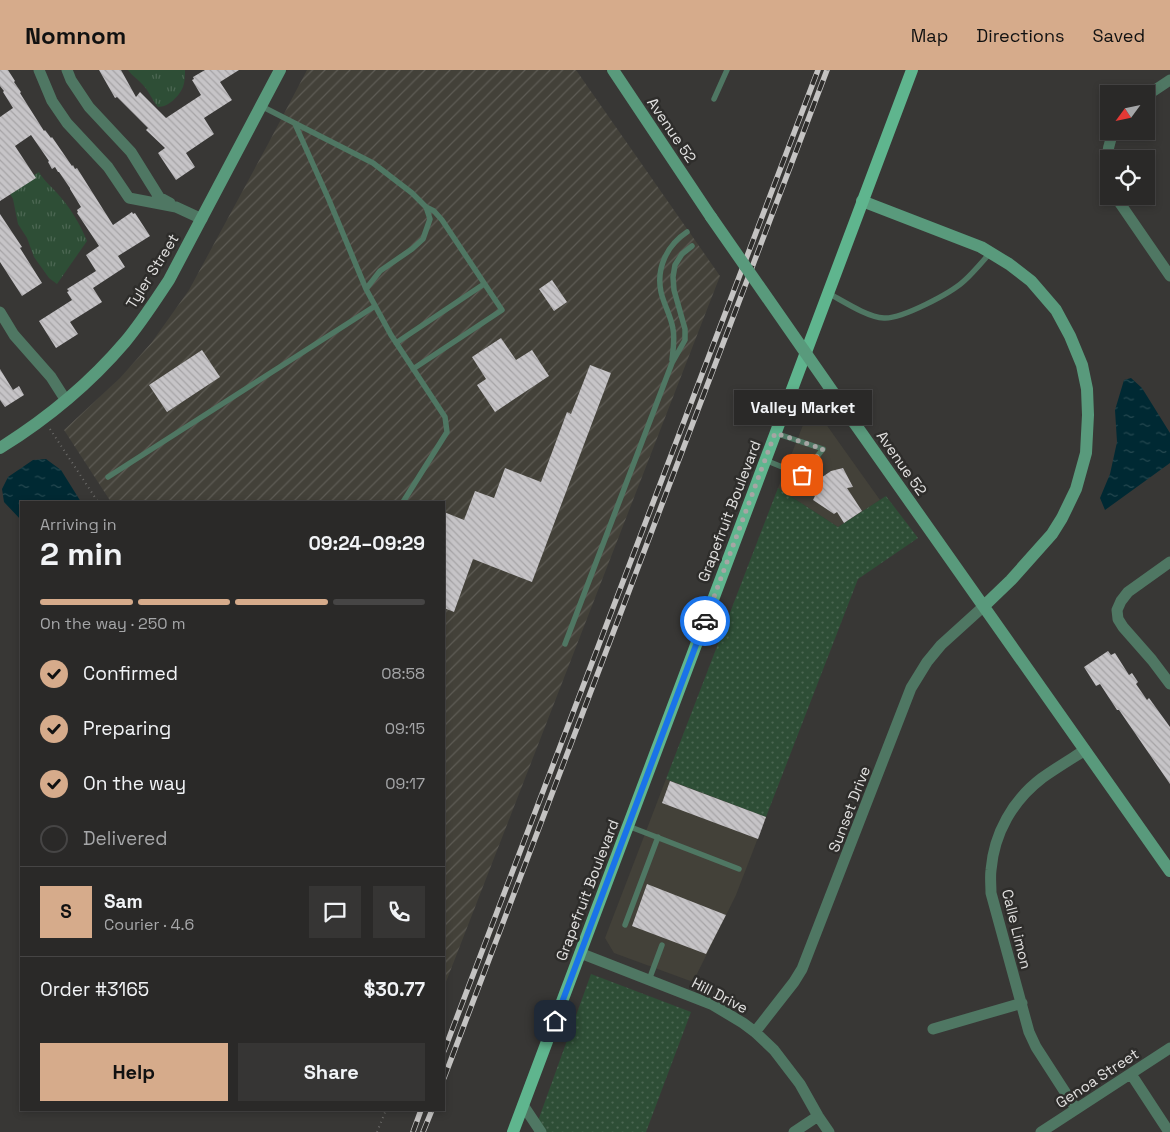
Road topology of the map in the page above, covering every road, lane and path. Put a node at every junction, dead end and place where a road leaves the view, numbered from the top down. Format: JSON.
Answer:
{"nodes":[{"id":1,"x":39,"y":70,"type":"edge"},
{"id":2,"x":67,"y":70,"type":"edge"},
{"id":3,"x":280,"y":70,"type":"edge"},
{"id":4,"x":613,"y":70,"type":"edge"},
{"id":5,"x":727,"y":70,"type":"edge"},
{"id":6,"x":912,"y":70,"type":"edge"},
{"id":7,"x":1170,"y":80,"type":"edge"},
{"id":8,"x":1155,"y":90,"type":"edge"},
{"id":9,"x":714,"y":99,"type":"dead end"},
{"id":10,"x":261,"y":106,"type":"junction"},
{"id":11,"x":296,"y":124,"type":"junction"},
{"id":12,"x":862,"y":202,"type":"junction"},
{"id":13,"x":1121,"y":205,"type":"edge"},
{"id":14,"x":176,"y":207,"type":"junction"},
{"id":15,"x":426,"y":207,"type":"junction"},
{"id":16,"x":202,"y":219,"type":"junction"},
{"id":17,"x":687,"y":232,"type":"dead end"},
{"id":18,"x":692,"y":246,"type":"dead end"},
{"id":19,"x":990,"y":253,"type":"junction"},
{"id":20,"x":1170,"y":276,"type":"edge"},
{"id":21,"x":484,"y":284,"type":"junction"},
{"id":22,"x":366,"y":289,"type":"junction"},
{"id":23,"x":674,"y":290,"type":"junction"},
{"id":24,"x":661,"y":292,"type":"junction"},
{"id":25,"x":828,"y":293,"type":"junction"},
{"id":26,"x":375,"y":306,"type":"junction"},
{"id":27,"x":0,"y":312,"type":"edge"},
{"id":28,"x":396,"y":343,"type":"junction"},
{"id":29,"x":672,"y":363,"type":"junction"},
{"id":30,"x":413,"y":369,"type":"junction"},
{"id":31,"x":65,"y":399,"type":"junction"},
{"id":32,"x":44,"y":418,"type":"junction"},
{"id":33,"x":775,"y":433,"type":"junction"},
{"id":34,"x":0,"y":448,"type":"edge"},
{"id":35,"x":765,"y":460,"type":"junction"},
{"id":36,"x":108,"y":477,"type":"dead end"},
{"id":37,"x":97,"y":501,"type":"edge"},
{"id":38,"x":404,"y":501,"type":"edge"},
{"id":39,"x":1170,"y":562,"type":"edge"},
{"id":40,"x":984,"y":606,"type":"junction"},
{"id":41,"x":565,"y":644,"type":"dead end"},
{"id":42,"x":1170,"y":684,"type":"edge"},
{"id":43,"x":1085,"y":750,"type":"junction"},
{"id":44,"x":628,"y":826,"type":"junction"},
{"id":45,"x":658,"y":837,"type":"junction"},
{"id":46,"x":739,"y":869,"type":"dead end"},
{"id":47,"x":1170,"y":871,"type":"edge"},
{"id":48,"x":625,"y":925,"type":"dead end"},
{"id":49,"x":662,"y":945,"type":"dead end"},
{"id":50,"x":580,"y":953,"type":"junction"},
{"id":51,"x":649,"y":980,"type":"junction"},
{"id":52,"x":1022,"y":1003,"type":"junction"},
{"id":53,"x":933,"y":1029,"type":"dead end"},
{"id":54,"x":755,"y":1032,"type":"junction"},
{"id":55,"x":1170,"y":1048,"type":"edge"},
{"id":56,"x":1131,"y":1074,"type":"junction"},
{"id":57,"x":524,"y":1105,"type":"junction"},
{"id":58,"x":1076,"y":1109,"type":"junction"},
{"id":59,"x":386,"y":1111,"type":"edge"},
{"id":60,"x":818,"y":1116,"type":"junction"},
{"id":61,"x":378,"y":1132,"type":"edge"},
{"id":62,"x":513,"y":1132,"type":"edge"},
{"id":63,"x":541,"y":1132,"type":"edge"},
{"id":64,"x":794,"y":1132,"type":"edge"},
{"id":65,"x":829,"y":1132,"type":"edge"},
{"id":66,"x":1041,"y":1132,"type":"edge"},
{"id":67,"x":1169,"y":1132,"type":"edge"}],
"edges":[{"from":1,"to":14,"type":"street"},
{"from":2,"to":14,"type":"street"},
{"from":3,"to":10,"type":"main road","name":"Tyler Street"},
{"from":4,"to":40,"type":"main road","name":"Avenue 52","bridge":true},
{"from":5,"to":9,"type":"lane"},
{"from":6,"to":12,"type":"main road","name":"Grapefruit Boulevard"},
{"from":7,"to":8,"type":"street"},
{"from":10,"to":11,"type":"lane"},
{"from":10,"to":16,"type":"main road","name":"Tyler Street"},
{"from":11,"to":15,"type":"lane"},
{"from":11,"to":22,"type":"lane"},
{"from":12,"to":19,"type":"main road"},
{"from":12,"to":25,"type":"main road","name":"Grapefruit Boulevard"},
{"from":13,"to":20,"type":"street"},
{"from":14,"to":16,"type":"street"},
{"from":15,"to":21,"type":"lane"},
{"from":15,"to":22,"type":"lane"},
{"from":16,"to":31,"type":"main road","name":"Tyler Street"},
{"from":17,"to":24,"type":"lane"},
{"from":18,"to":23,"type":"lane"},
{"from":19,"to":25,"type":"lane"},
{"from":19,"to":40,"type":"main road"},
{"from":21,"to":28,"type":"lane"},
{"from":21,"to":30,"type":"lane"},
{"from":22,"to":26,"type":"lane"},
{"from":23,"to":24,"type":"lane"},
{"from":23,"to":29,"type":"lane"},
{"from":24,"to":29,"type":"lane"},
{"from":25,"to":33,"type":"main road","name":"Grapefruit Boulevard"},
{"from":26,"to":28,"type":"lane"},
{"from":26,"to":36,"type":"lane"},
{"from":27,"to":31,"type":"street"},
{"from":28,"to":30,"type":"lane"},
{"from":29,"to":41,"type":"lane"},
{"from":30,"to":38,"type":"lane"},
{"from":31,"to":32,"type":"main road","name":"Tyler Street"},
{"from":32,"to":34,"type":"main road","name":"Tyler Street"},
{"from":32,"to":37,"type":"path"},
{"from":33,"to":35,"type":"main road","name":"Grapefruit Boulevard"},
{"from":33,"to":35,"type":"lane"},
{"from":35,"to":44,"type":"main road","name":"Grapefruit Boulevard"},
{"from":39,"to":42,"type":"street"},
{"from":40,"to":43,"type":"main road","name":"Avenue 52"},
{"from":40,"to":54,"type":"street","name":"Sunset Drive"},
{"from":43,"to":47,"type":"main road","name":"Avenue 52"},
{"from":43,"to":52,"type":"street","name":"Calle Limon"},
{"from":44,"to":45,"type":"lane"},
{"from":44,"to":50,"type":"main road","name":"Grapefruit Boulevard"},
{"from":45,"to":46,"type":"lane"},
{"from":45,"to":48,"type":"lane"},
{"from":49,"to":51,"type":"lane"},
{"from":50,"to":51,"type":"street","name":"Hill Drive"},
{"from":50,"to":57,"type":"main road","name":"Grapefruit Boulevard"},
{"from":51,"to":54,"type":"street","name":"Hill Drive"},
{"from":52,"to":53,"type":"street"},
{"from":52,"to":58,"type":"street","name":"Calle Limon"},
{"from":54,"to":60,"type":"street","name":"Hill Drive"},
{"from":55,"to":56,"type":"street","name":"Genoa Street"},
{"from":56,"to":58,"type":"street","name":"Genoa Street"},
{"from":56,"to":67,"type":"street"},
{"from":57,"to":62,"type":"main road","name":"Grapefruit Boulevard"},
{"from":57,"to":63,"type":"street"},
{"from":58,"to":66,"type":"street","name":"Genoa Street"},
{"from":59,"to":61,"type":"path"},
{"from":60,"to":64,"type":"street"},
{"from":60,"to":65,"type":"street","name":"Hill Drive"}]}
